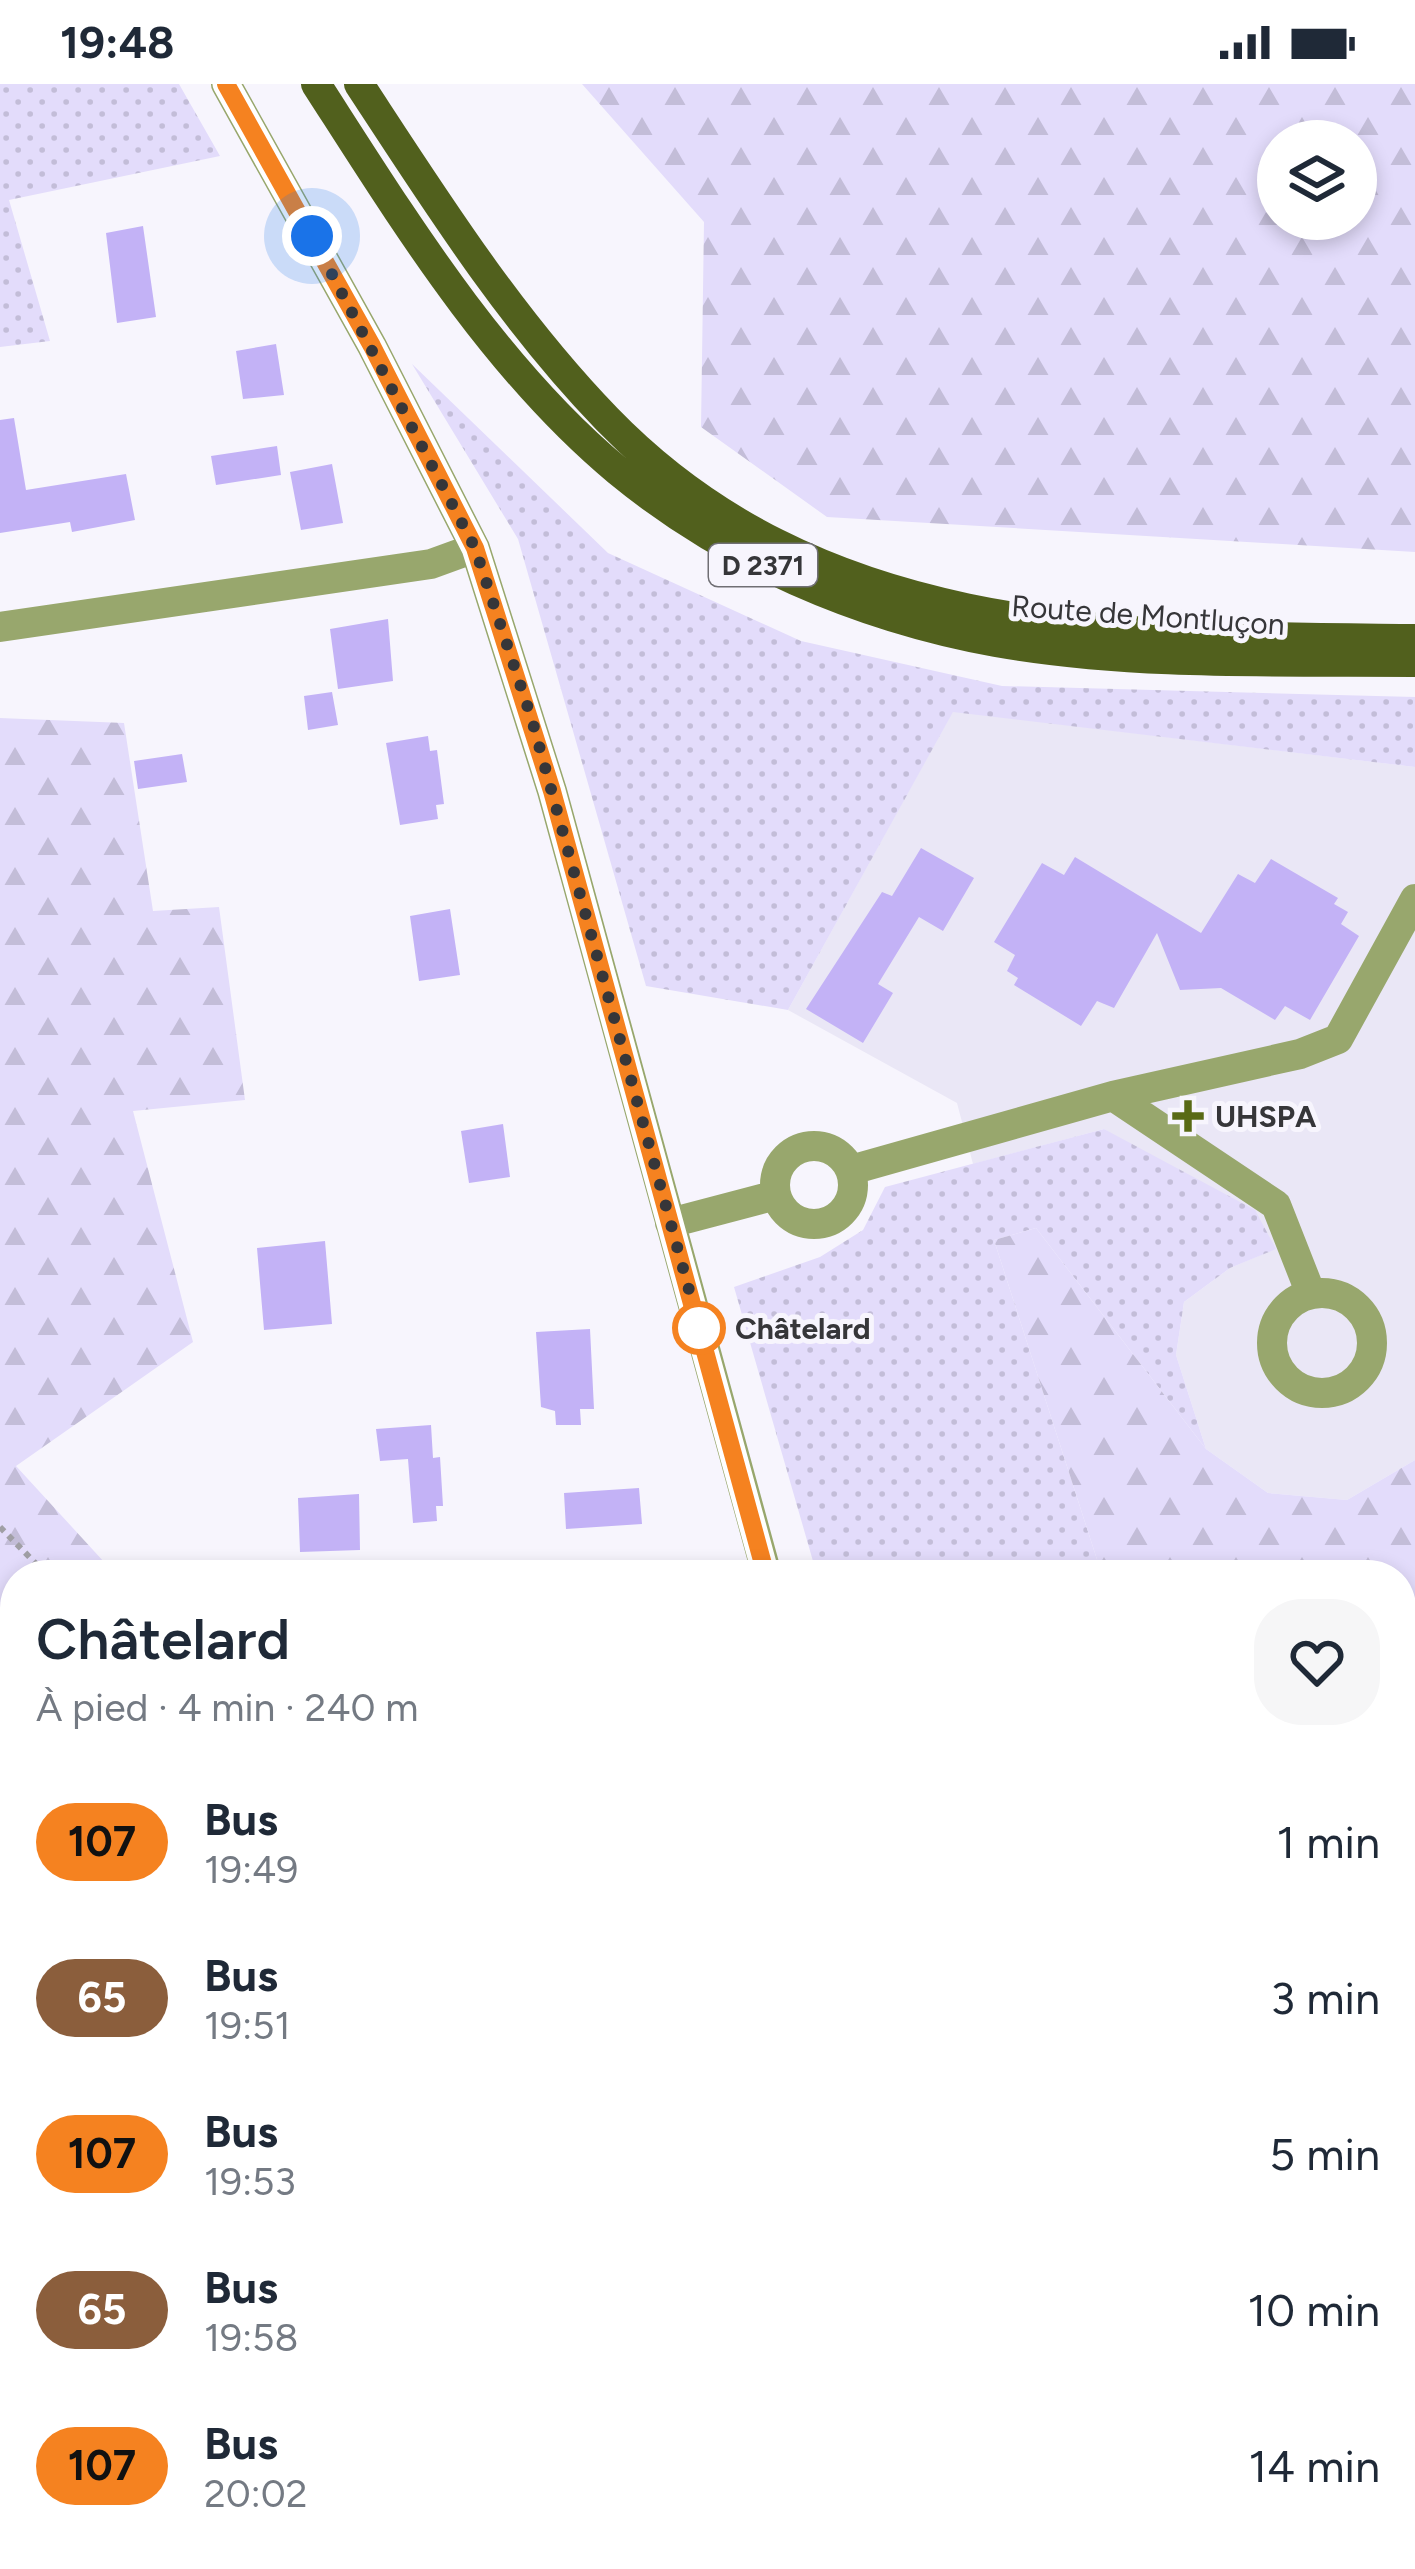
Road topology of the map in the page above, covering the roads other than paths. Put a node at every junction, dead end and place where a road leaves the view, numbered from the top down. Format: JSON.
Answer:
{"nodes":[{"id":1,"x":226,"y":84,"type":"edge"},
{"id":2,"x":316,"y":84,"type":"edge"},
{"id":3,"x":359,"y":84,"type":"edge"},
{"id":4,"x":475,"y":548,"type":"junction"},
{"id":5,"x":0,"y":627,"type":"edge"},
{"id":6,"x":1415,"y":639,"type":"edge"},
{"id":7,"x":1415,"y":662,"type":"edge"},
{"id":8,"x":1415,"y":899,"type":"edge"},
{"id":9,"x":1113,"y":1096,"type":"junction"},
{"id":10,"x":851,"y":1170,"type":"junction"},
{"id":11,"x":776,"y":1195,"type":"junction"},
{"id":12,"x":670,"y":1222,"type":"junction"},
{"id":13,"x":1311,"y":1294,"type":"dead end"},
{"id":14,"x":762,"y":1560,"type":"edge"}],
"edges":[{"from":1,"to":4,"type":"street"},
{"from":2,"to":7,"type":"main road","name":"Route de Montluçon","number":"D 2371"},
{"from":3,"to":6,"type":"main road","name":"Route de Montluçon","number":"D 2371"},
{"from":4,"to":5,"type":"street"},
{"from":4,"to":12,"type":"street"},
{"from":8,"to":9,"type":"street"},
{"from":9,"to":10,"type":"street"},
{"from":9,"to":13,"type":"street"},
{"from":10,"to":11,"type":"street"},
{"from":10,"to":11,"type":"street"},
{"from":11,"to":12,"type":"street"},
{"from":12,"to":14,"type":"street"}]}
